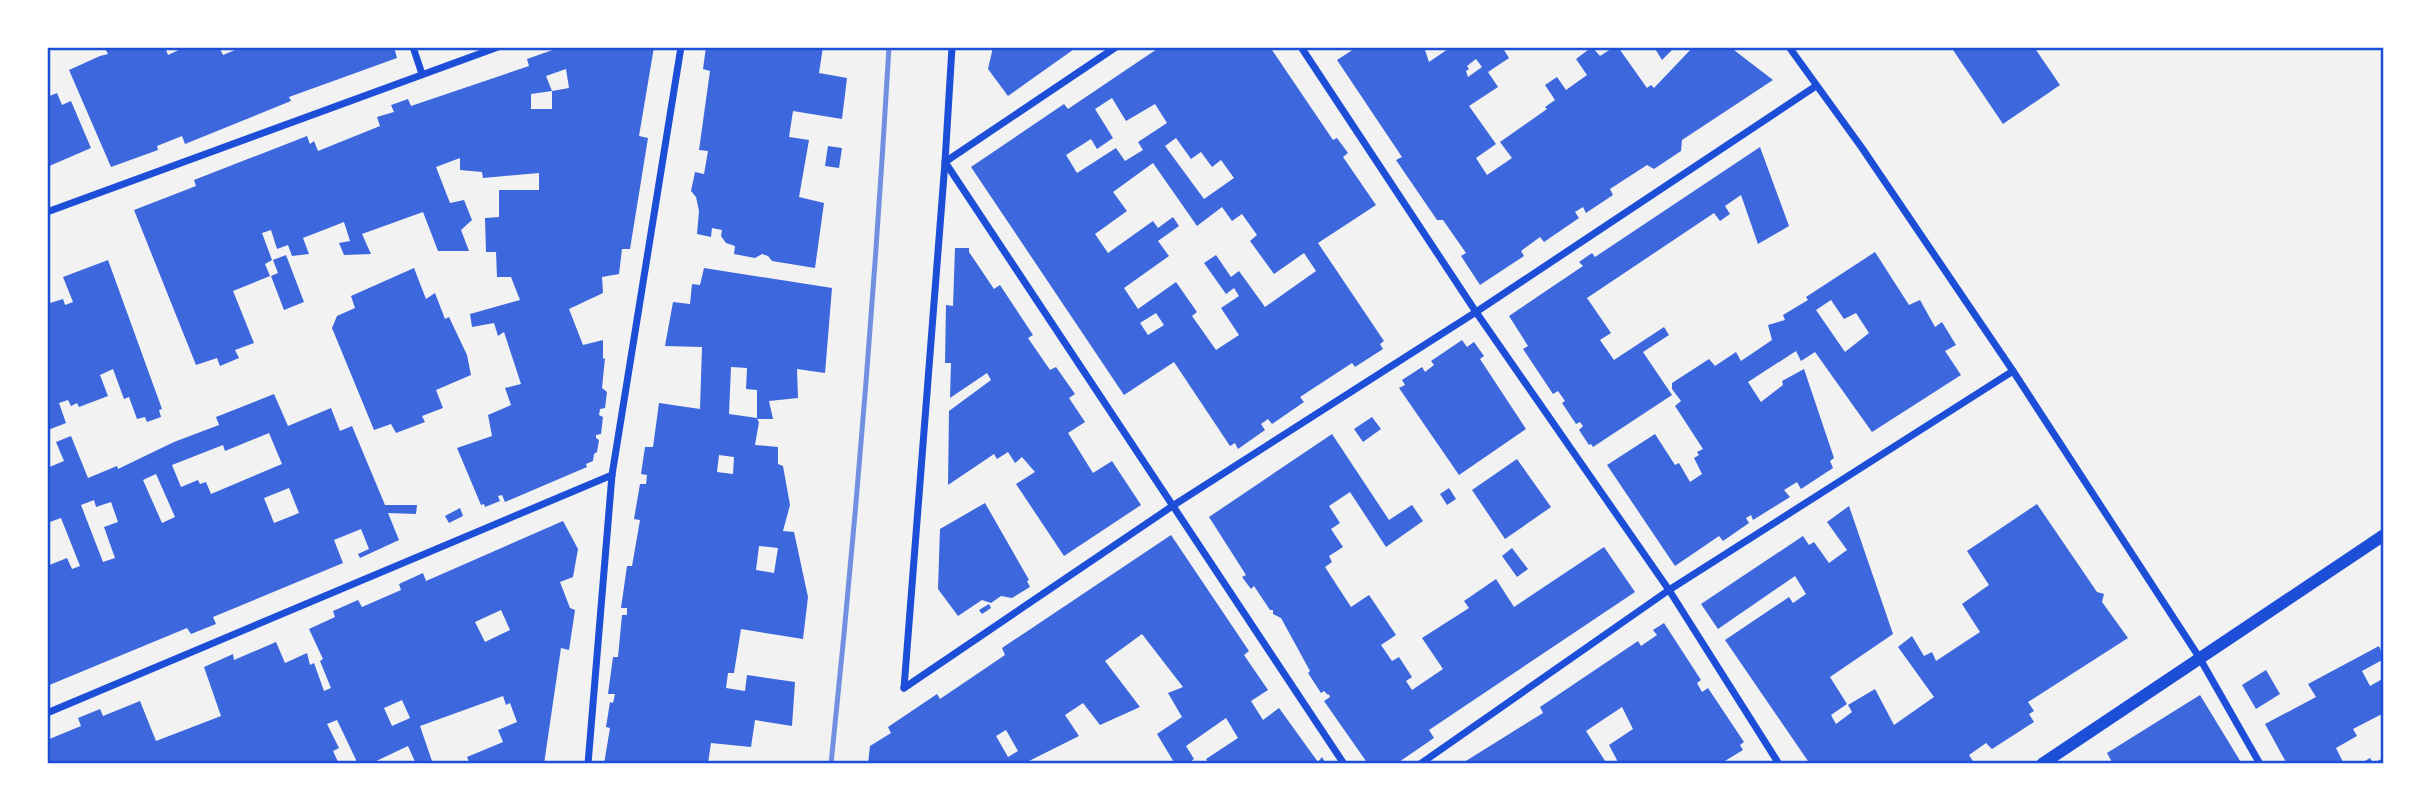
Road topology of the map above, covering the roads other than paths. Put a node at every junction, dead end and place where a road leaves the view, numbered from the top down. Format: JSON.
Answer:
{"nodes":[{"id":1,"x":413,"y":47,"type":"edge"},
{"id":2,"x":498,"y":47,"type":"edge"},
{"id":3,"x":681,"y":47,"type":"edge"},
{"id":4,"x":952,"y":47,"type":"edge"},
{"id":5,"x":1116,"y":47,"type":"edge"},
{"id":6,"x":1301,"y":47,"type":"edge"},
{"id":7,"x":1789,"y":47,"type":"edge"},
{"id":8,"x":422,"y":74,"type":"junction"},
{"id":9,"x":1816,"y":86,"type":"junction"},
{"id":10,"x":945,"y":162,"type":"junction"},
{"id":11,"x":47,"y":212,"type":"edge"},
{"id":12,"x":1476,"y":312,"type":"junction"},
{"id":13,"x":2012,"y":371,"type":"junction"},
{"id":14,"x":612,"y":475,"type":"junction"},
{"id":15,"x":1174,"y":505,"type":"junction"},
{"id":16,"x":2384,"y":535,"type":"edge"},
{"id":17,"x":1669,"y":590,"type":"junction"},
{"id":18,"x":2200,"y":657,"type":"junction"},
{"id":19,"x":47,"y":713,"type":"edge"},
{"id":20,"x":589,"y":764,"type":"edge"},
{"id":21,"x":1345,"y":764,"type":"edge"},
{"id":22,"x":1420,"y":764,"type":"edge"},
{"id":23,"x":1780,"y":764,"type":"edge"},
{"id":24,"x":2042,"y":764,"type":"edge"},
{"id":25,"x":2260,"y":764,"type":"edge"}],
"edges":[{"from":1,"to":8,"type":"street"},
{"from":2,"to":8,"type":"street"},
{"from":3,"to":14,"type":"street"},
{"from":4,"to":10,"type":"street"},
{"from":5,"to":10,"type":"street"},
{"from":6,"to":12,"type":"street"},
{"from":7,"to":9,"type":"street"},
{"from":8,"to":11,"type":"street"},
{"from":9,"to":12,"type":"street"},
{"from":9,"to":13,"type":"street"},
{"from":10,"to":15,"type":"street"},
{"from":10,"to":15,"type":"street"},
{"from":12,"to":15,"type":"street"},
{"from":12,"to":17,"type":"street"},
{"from":13,"to":17,"type":"street"},
{"from":13,"to":18,"type":"street"},
{"from":14,"to":19,"type":"street"},
{"from":14,"to":20,"type":"street"},
{"from":15,"to":21,"type":"street"},
{"from":16,"to":18,"type":"street"},
{"from":17,"to":22,"type":"street"},
{"from":17,"to":23,"type":"street"},
{"from":18,"to":24,"type":"street"},
{"from":18,"to":25,"type":"street"}]}
